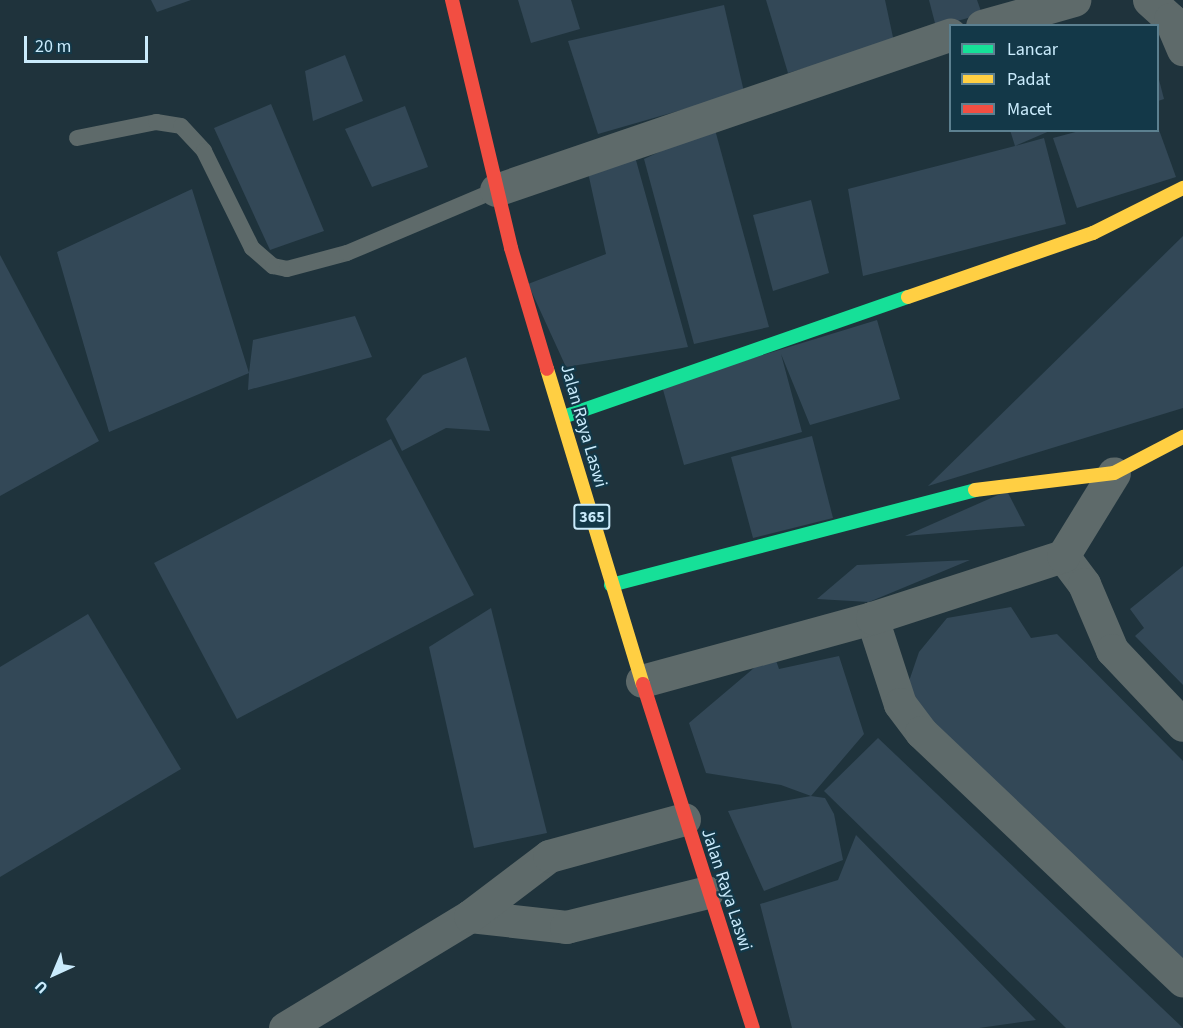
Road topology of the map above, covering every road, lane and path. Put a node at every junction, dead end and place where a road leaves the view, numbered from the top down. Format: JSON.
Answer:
{"nodes":[{"id":1,"x":452,"y":0,"type":"edge"},
{"id":2,"x":1074,"y":0,"type":"edge"},
{"id":3,"x":1149,"y":0,"type":"edge"},
{"id":4,"x":989,"y":24,"type":"edge"},
{"id":5,"x":949,"y":36,"type":"edge"},
{"id":6,"x":1183,"y":49,"type":"edge"},
{"id":7,"x":77,"y":138,"type":"dead end"},
{"id":8,"x":1183,"y":188,"type":"edge"},
{"id":9,"x":496,"y":190,"type":"junction"},
{"id":10,"x":563,"y":417,"type":"junction"},
{"id":11,"x":1180,"y":442,"type":"edge"},
{"id":12,"x":1113,"y":473,"type":"junction"},
{"id":13,"x":1063,"y":556,"type":"junction"},
{"id":14,"x":611,"y":585,"type":"junction"},
{"id":15,"x":872,"y":618,"type":"junction"},
{"id":16,"x":642,"y":681,"type":"junction"},
{"id":17,"x":1183,"y":725,"type":"edge"},
{"id":18,"x":684,"y":819,"type":"junction"},
{"id":19,"x":707,"y":892,"type":"junction"},
{"id":20,"x":470,"y":916,"type":"junction"},
{"id":21,"x":1183,"y":981,"type":"edge"},
{"id":22,"x":285,"y":1028,"type":"edge"},
{"id":23,"x":753,"y":1028,"type":"edge"}],
"edges":[{"from":1,"to":9,"type":"street","name":"Jalan Raya Laswi","number":"365"},
{"from":2,"to":4,"type":"street"},
{"from":3,"to":6,"type":"street"},
{"from":5,"to":9,"type":"street"},
{"from":7,"to":9,"type":"lane"},
{"from":8,"to":10,"type":"street"},
{"from":9,"to":10,"type":"street","name":"Jalan Raya Laswi","number":"365"},
{"from":10,"to":14,"type":"street","name":"Jalan Raya Laswi","number":"365"},
{"from":11,"to":12,"type":"street"},
{"from":12,"to":13,"type":"street"},
{"from":12,"to":14,"type":"street"},
{"from":13,"to":15,"type":"street"},
{"from":13,"to":17,"type":"street"},
{"from":14,"to":16,"type":"street","name":"Jalan Raya Laswi","number":"365"},
{"from":15,"to":16,"type":"street"},
{"from":15,"to":21,"type":"street"},
{"from":16,"to":18,"type":"street","name":"Jalan Raya Laswi","number":"365"},
{"from":18,"to":19,"type":"street","name":"Jalan Raya Laswi","number":"365"},
{"from":18,"to":20,"type":"street"},
{"from":19,"to":20,"type":"street"},
{"from":19,"to":23,"type":"street","name":"Jalan Raya Laswi","number":"365"},
{"from":20,"to":22,"type":"street"}]}
